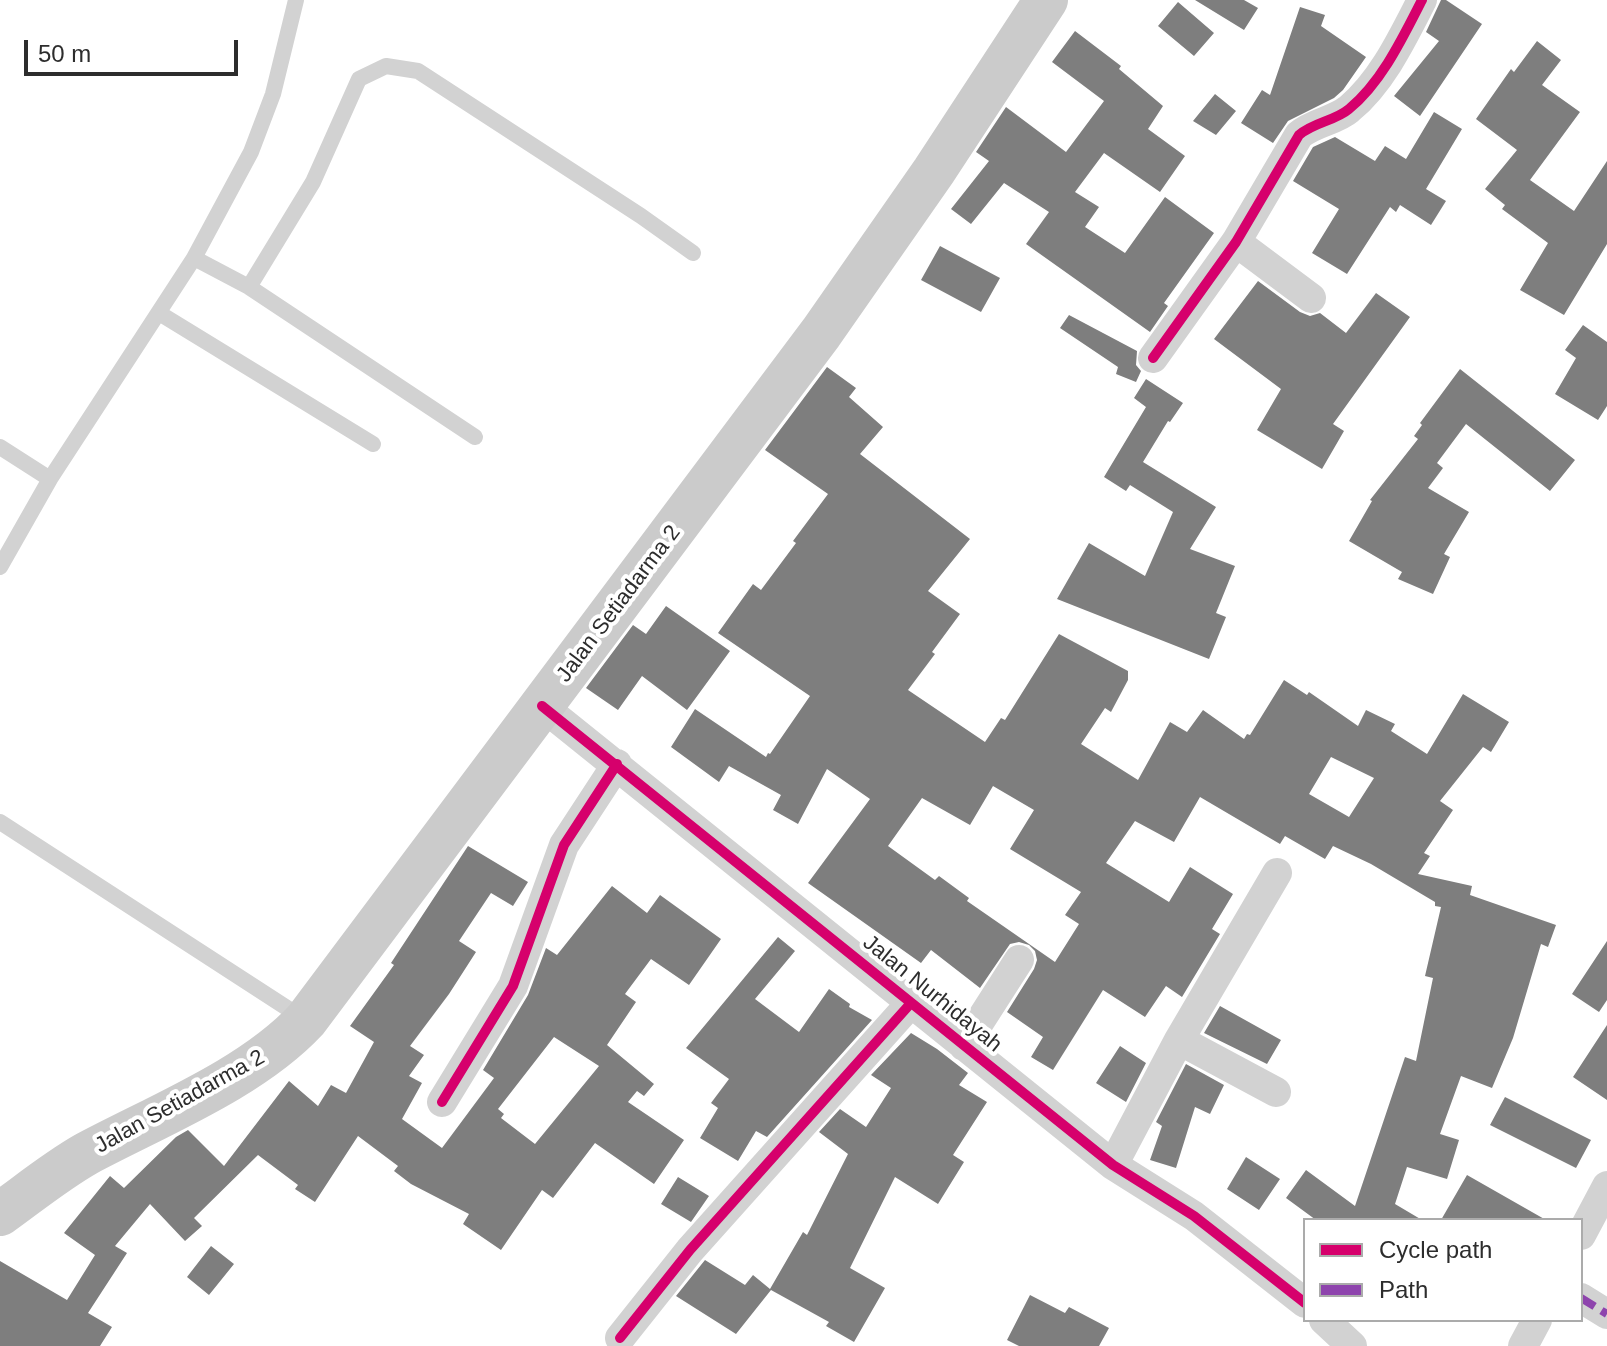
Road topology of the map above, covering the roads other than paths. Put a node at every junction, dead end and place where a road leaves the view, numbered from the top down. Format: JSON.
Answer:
{"nodes":[{"id":1,"x":296,"y":0,"type":"edge"},
{"id":2,"x":1046,"y":0,"type":"edge"},
{"id":3,"x":1422,"y":0,"type":"edge"},
{"id":4,"x":1236,"y":242,"type":"junction"},
{"id":5,"x":693,"y":253,"type":"dead end"},
{"id":6,"x":194,"y":258,"type":"junction"},
{"id":7,"x":249,"y":287,"type":"junction"},
{"id":8,"x":1311,"y":298,"type":"dead end"},
{"id":9,"x":159,"y":313,"type":"junction"},
{"id":10,"x":1153,"y":358,"type":"dead end"},
{"id":11,"x":475,"y":437,"type":"dead end"},
{"id":12,"x":373,"y":444,"type":"dead end"},
{"id":13,"x":0,"y":447,"type":"edge"},
{"id":14,"x":50,"y":479,"type":"junction"},
{"id":15,"x":0,"y":567,"type":"edge"},
{"id":16,"x":542,"y":706,"type":"junction"},
{"id":17,"x":617,"y":764,"type":"junction"},
{"id":18,"x":0,"y":822,"type":"edge"},
{"id":19,"x":1277,"y":873,"type":"dead end"},
{"id":20,"x":1019,"y":960,"type":"dead end"},
{"id":21,"x":911,"y":1003,"type":"junction"},
{"id":22,"x":306,"y":1020,"type":"junction"},
{"id":23,"x":1179,"y":1040,"type":"junction"},
{"id":24,"x":964,"y":1046,"type":"junction"},
{"id":25,"x":1276,"y":1092,"type":"dead end"},
{"id":26,"x":442,"y":1102,"type":"dead end"},
{"id":27,"x":1113,"y":1165,"type":"junction"},
{"id":28,"x":1607,"y":1186,"type":"edge"},
{"id":29,"x":0,"y":1214,"type":"edge"},
{"id":30,"x":1583,"y":1231,"type":"edge"},
{"id":31,"x":1583,"y":1299,"type":"edge"},
{"id":32,"x":1303,"y":1301,"type":"edge"},
{"id":33,"x":1607,"y":1314,"type":"edge"},
{"id":34,"x":1326,"y":1322,"type":"edge"},
{"id":35,"x":1536,"y":1322,"type":"edge"},
{"id":36,"x":620,"y":1338,"type":"dead end"},
{"id":37,"x":1352,"y":1346,"type":"edge"},
{"id":38,"x":1523,"y":1346,"type":"edge"}],
"edges":[{"from":1,"to":6,"type":"lane"},
{"from":2,"to":16,"type":"main road","name":"Jalan Setiadarma 2"},
{"from":3,"to":4,"type":"street"},
{"from":4,"to":8,"type":"street"},
{"from":4,"to":10,"type":"street"},
{"from":5,"to":7,"type":"lane"},
{"from":6,"to":7,"type":"lane"},
{"from":6,"to":9,"type":"lane"},
{"from":7,"to":11,"type":"lane"},
{"from":9,"to":12,"type":"lane"},
{"from":9,"to":14,"type":"lane"},
{"from":13,"to":14,"type":"lane"},
{"from":14,"to":15,"type":"lane"},
{"from":16,"to":17,"type":"street","name":"Jalan Nurhidayah"},
{"from":16,"to":22,"type":"main road","name":"Jalan Setiadarma 2"},
{"from":17,"to":21,"type":"street","name":"Jalan Nurhidayah"},
{"from":17,"to":26,"type":"street"},
{"from":18,"to":22,"type":"lane"},
{"from":19,"to":23,"type":"street"},
{"from":20,"to":24,"type":"street"},
{"from":21,"to":24,"type":"street","name":"Jalan Nurhidayah"},
{"from":21,"to":36,"type":"street"},
{"from":22,"to":29,"type":"main road","name":"Jalan Setiadarma 2"},
{"from":23,"to":25,"type":"street"},
{"from":23,"to":27,"type":"street"},
{"from":24,"to":27,"type":"street","name":"Jalan Nurhidayah"},
{"from":27,"to":32,"type":"street","name":"Jalan Nurhidayah"},
{"from":28,"to":30,"type":"street"},
{"from":31,"to":33,"type":"street"},
{"from":34,"to":37,"type":"street"},
{"from":35,"to":38,"type":"street"}]}
